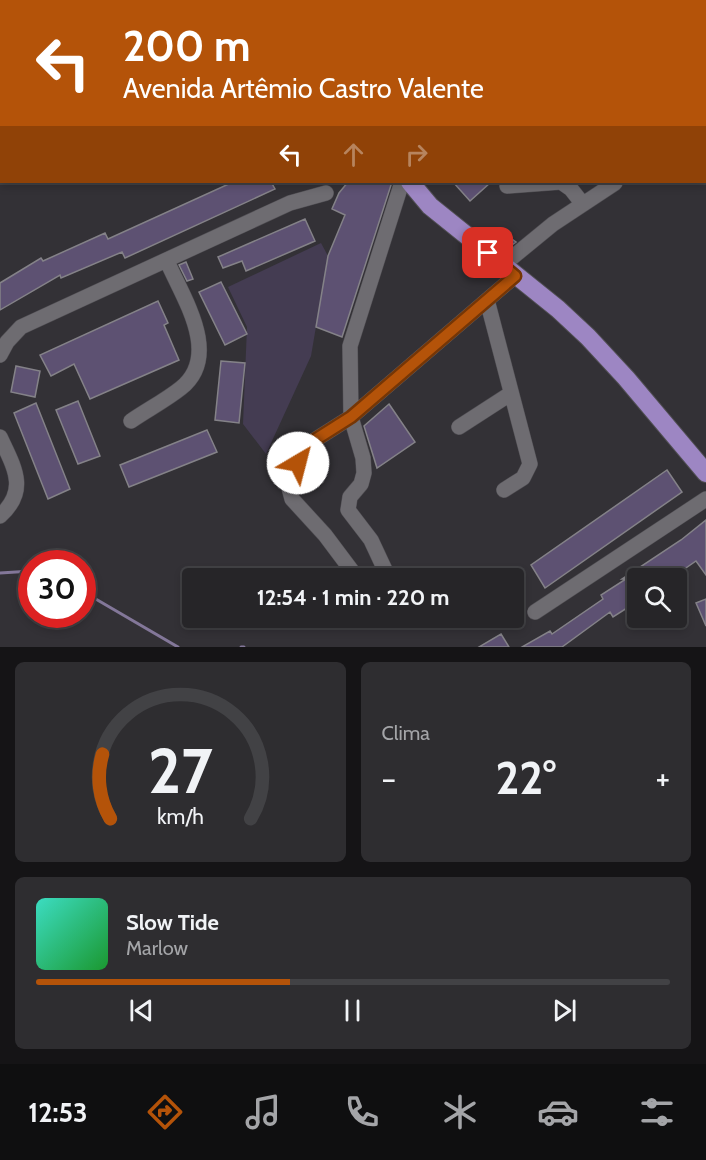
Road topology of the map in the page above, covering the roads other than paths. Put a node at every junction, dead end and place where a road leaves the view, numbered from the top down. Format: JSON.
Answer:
{"nodes":[{"id":1,"x":402,"y":183,"type":"edge"},
{"id":2,"x":411,"y":183,"type":"edge"},
{"id":3,"x":548,"y":183,"type":"edge"},
{"id":4,"x":562,"y":183,"type":"edge"},
{"id":5,"x":615,"y":183,"type":"dead end"},
{"id":6,"x":507,"y":186,"type":"dead end"},
{"id":7,"x":326,"y":193,"type":"dead end"},
{"id":8,"x":582,"y":203,"type":"junction"},
{"id":9,"x":166,"y":261,"type":"junction"},
{"id":10,"x":509,"y":271,"type":"junction"},
{"id":11,"x":487,"y":300,"type":"junction"},
{"id":12,"x":0,"y":355,"type":"edge"},
{"id":13,"x":510,"y":394,"type":"junction"},
{"id":14,"x":351,"y":417,"type":"junction"},
{"id":15,"x":131,"y":421,"type":"dead end"},
{"id":16,"x":459,"y":427,"type":"dead end"},
{"id":17,"x":0,"y":437,"type":"edge"},
{"id":18,"x":706,"y":473,"type":"edge"},
{"id":19,"x":504,"y":490,"type":"dead end"},
{"id":20,"x":706,"y":499,"type":"edge"},
{"id":21,"x":0,"y":516,"type":"edge"},
{"id":22,"x":350,"y":568,"type":"edge"},
{"id":23,"x":384,"y":568,"type":"edge"},
{"id":24,"x":536,"y":612,"type":"dead end"}],
"edges":[{"from":1,"to":14,"type":"street"},
{"from":2,"to":10,"type":"main road"},
{"from":3,"to":6,"type":"street"},
{"from":4,"to":8,"type":"street"},
{"from":5,"to":8,"type":"street"},
{"from":7,"to":9,"type":"street"},
{"from":8,"to":10,"type":"street"},
{"from":9,"to":12,"type":"street"},
{"from":9,"to":15,"type":"street"},
{"from":10,"to":11,"type":"street"},
{"from":10,"to":18,"type":"main road"},
{"from":11,"to":13,"type":"street"},
{"from":11,"to":14,"type":"street"},
{"from":13,"to":16,"type":"street"},
{"from":13,"to":19,"type":"street"},
{"from":14,"to":22,"type":"street"},
{"from":14,"to":23,"type":"street"},
{"from":17,"to":21,"type":"street"},
{"from":20,"to":24,"type":"street"}]}
